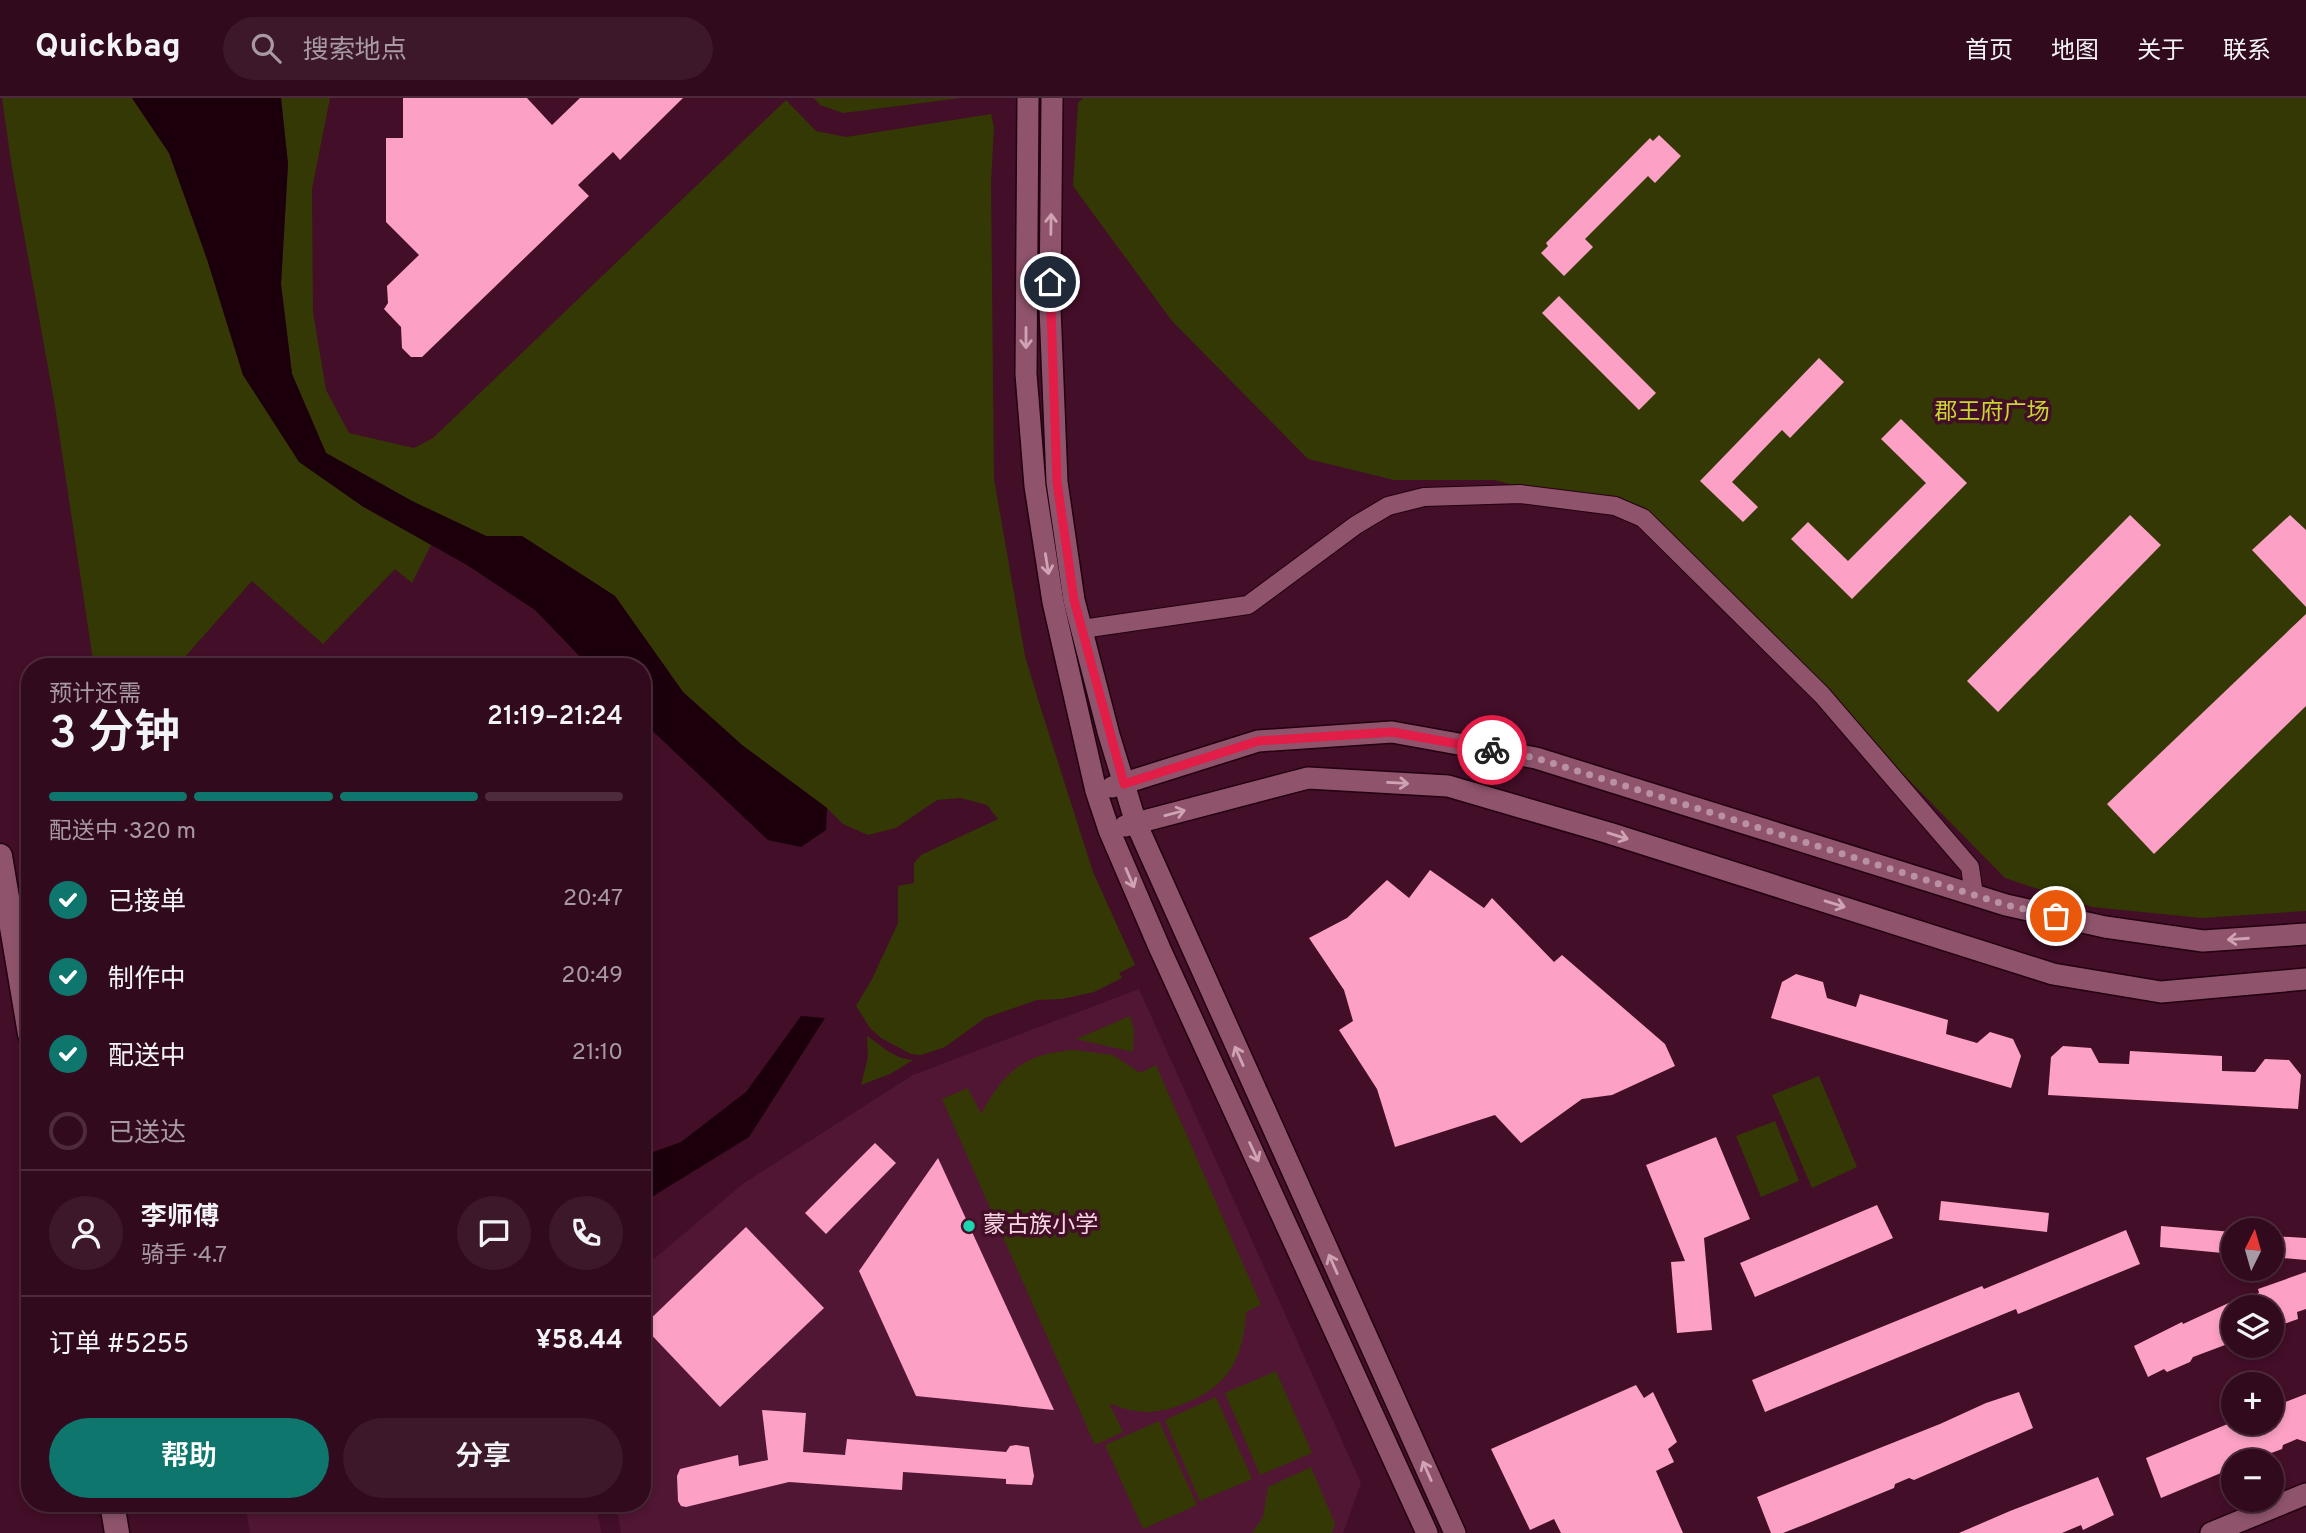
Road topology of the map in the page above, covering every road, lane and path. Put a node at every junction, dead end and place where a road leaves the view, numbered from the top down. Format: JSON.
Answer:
{"nodes":[{"id":1,"x":1028,"y":98,"type":"edge"},
{"id":2,"x":1052,"y":98,"type":"edge"},
{"id":3,"x":1082,"y":629,"type":"junction"},
{"id":4,"x":1124,"y":784,"type":"junction"},
{"id":5,"x":1096,"y":791,"type":"junction"},
{"id":6,"x":1136,"y":823,"type":"junction"},
{"id":7,"x":1109,"y":830,"type":"junction"},
{"id":8,"x":0,"y":856,"type":"edge"},
{"id":9,"x":1974,"y":895,"type":"junction"},
{"id":10,"x":2306,"y":933,"type":"edge"},
{"id":11,"x":2306,"y":979,"type":"edge"},
{"id":12,"x":21,"y":981,"type":"edge"},
{"id":13,"x":2306,"y":1494,"type":"edge"},
{"id":14,"x":113,"y":1512,"type":"edge"},
{"id":15,"x":117,"y":1533,"type":"edge"},
{"id":16,"x":1427,"y":1533,"type":"edge"},
{"id":17,"x":1455,"y":1533,"type":"edge"},
{"id":18,"x":2211,"y":1533,"type":"edge"}],
"edges":[{"from":1,"to":5,"type":"street","one_way":true},
{"from":3,"to":2,"type":"street","one_way":true},
{"from":3,"to":4,"type":"street"},
{"from":3,"to":9,"type":"street"},
{"from":4,"to":5,"type":"street"},
{"from":4,"to":6,"type":"street"},
{"from":4,"to":9,"type":"street"},
{"from":5,"to":7,"type":"street"},
{"from":6,"to":7,"type":"street"},
{"from":6,"to":11,"type":"street","one_way":true},
{"from":17,"to":6,"type":"street","one_way":true},
{"from":7,"to":16,"type":"street","one_way":true},
{"from":8,"to":12,"type":"main road"},
{"from":10,"to":9,"type":"street","one_way":true},
{"from":13,"to":18,"type":"street"},
{"from":14,"to":15,"type":"main road"}]}
